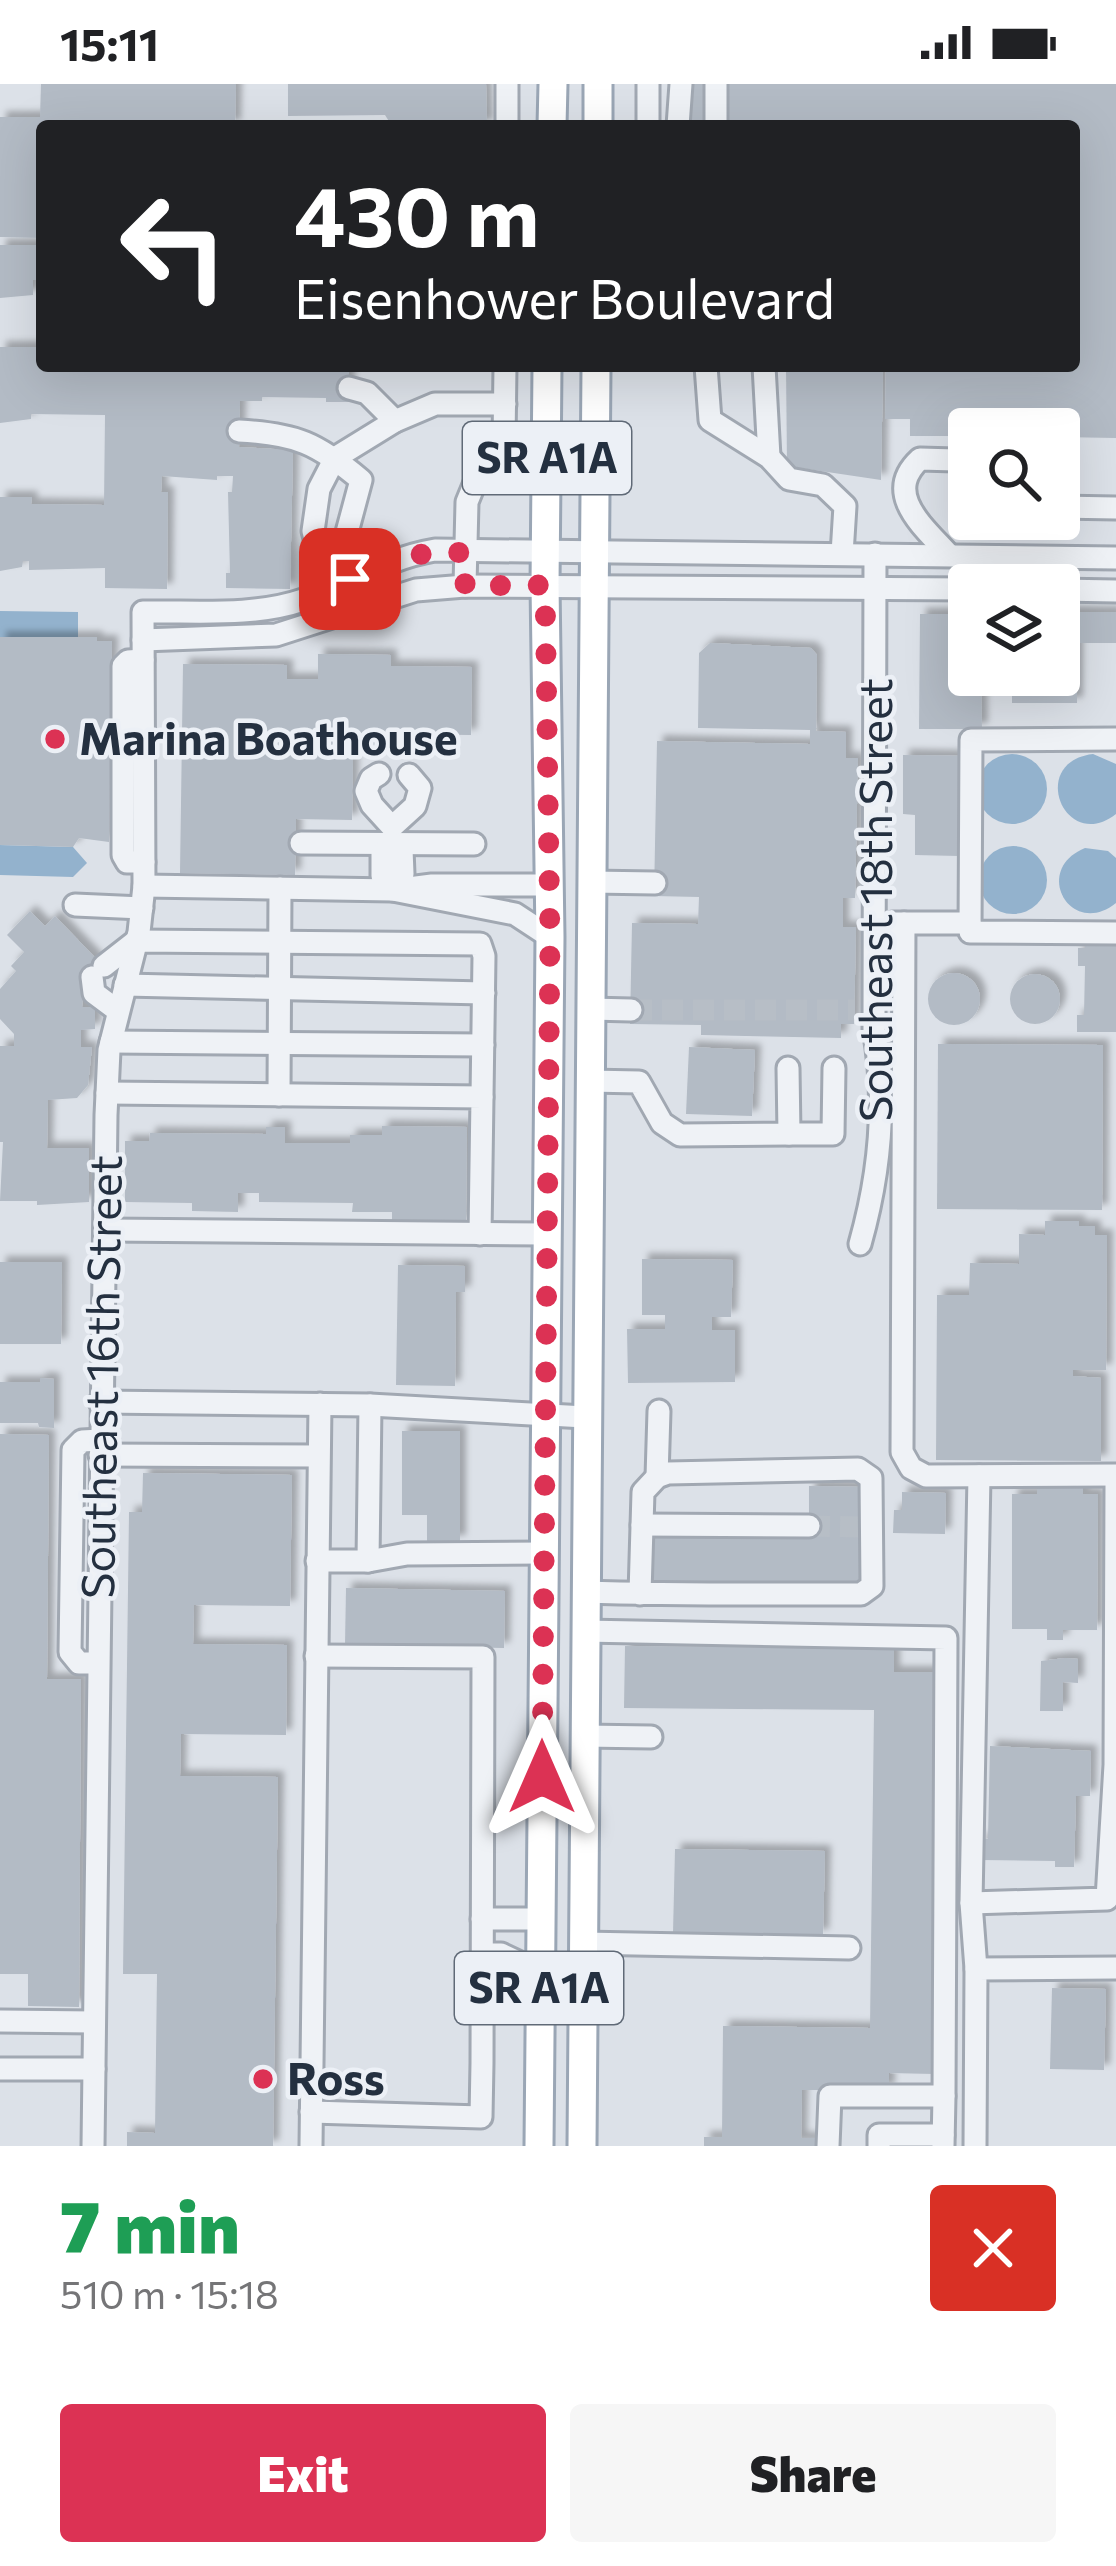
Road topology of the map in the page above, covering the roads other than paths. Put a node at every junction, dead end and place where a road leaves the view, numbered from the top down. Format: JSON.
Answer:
{"nodes":[{"id":1,"x":507,"y":84,"type":"edge"},
{"id":2,"x":554,"y":84,"type":"edge"},
{"id":3,"x":598,"y":84,"type":"edge"},
{"id":4,"x":647,"y":84,"type":"edge"},
{"id":5,"x":681,"y":84,"type":"edge"},
{"id":6,"x":716,"y":84,"type":"edge"},
{"id":7,"x":507,"y":120,"type":"edge"},
{"id":8,"x":552,"y":120,"type":"edge"},
{"id":9,"x":598,"y":120,"type":"edge"},
{"id":10,"x":647,"y":120,"type":"edge"},
{"id":11,"x":678,"y":120,"type":"edge"},
{"id":12,"x":716,"y":120,"type":"edge"},
{"id":13,"x":505,"y":372,"type":"edge"},
{"id":14,"x":548,"y":372,"type":"edge"},
{"id":15,"x":597,"y":372,"type":"edge"},
{"id":16,"x":706,"y":372,"type":"edge"},
{"id":17,"x":764,"y":372,"type":"edge"},
{"id":18,"x":349,"y":388,"type":"dead end"},
{"id":19,"x":505,"y":404,"type":"junction"},
{"id":20,"x":395,"y":421,"type":"junction"},
{"id":21,"x":239,"y":431,"type":"dead end"},
{"id":22,"x":769,"y":457,"type":"junction"},
{"id":23,"x":335,"y":458,"type":"junction"},
{"id":24,"x":948,"y":460,"type":"edge"},
{"id":25,"x":1080,"y":507,"type":"edge"},
{"id":26,"x":1116,"y":508,"type":"edge"},
{"id":27,"x":595,"y":549,"type":"junction"},
{"id":28,"x":546,"y":550,"type":"junction"},
{"id":29,"x":466,"y":553,"type":"junction"},
{"id":30,"x":842,"y":554,"type":"junction"},
{"id":31,"x":875,"y":554,"type":"junction"},
{"id":32,"x":949,"y":555,"type":"junction"},
{"id":33,"x":1116,"y":558,"type":"edge"},
{"id":34,"x":373,"y":568,"type":"junction"},
{"id":35,"x":545,"y":585,"type":"junction"},
{"id":36,"x":595,"y":585,"type":"junction"},
{"id":37,"x":465,"y":586,"type":"junction"},
{"id":38,"x":874,"y":587,"type":"junction"},
{"id":39,"x":948,"y":589,"type":"edge"},
{"id":40,"x":327,"y":590,"type":"junction"},
{"id":41,"x":1080,"y":590,"type":"edge"},
{"id":42,"x":1116,"y":591,"type":"edge"},
{"id":43,"x":335,"y":616,"type":"junction"},
{"id":44,"x":143,"y":650,"type":"junction"},
{"id":45,"x":1116,"y":739,"type":"edge"},
{"id":46,"x":379,"y":774,"type":"dead end"},
{"id":47,"x":410,"y":775,"type":"dead end"},
{"id":48,"x":392,"y":835,"type":"junction"},
{"id":49,"x":301,"y":843,"type":"dead end"},
{"id":50,"x":474,"y":844,"type":"dead end"},
{"id":51,"x":591,"y":882,"type":"junction"},
{"id":52,"x":655,"y":883,"type":"dead end"},
{"id":53,"x":549,"y":885,"type":"junction"},
{"id":54,"x":280,"y":888,"type":"junction"},
{"id":55,"x":392,"y":890,"type":"junction"},
{"id":56,"x":143,"y":897,"type":"junction"},
{"id":57,"x":75,"y":905,"type":"dead end"},
{"id":58,"x":970,"y":922,"type":"junction"},
{"id":59,"x":874,"y":923,"type":"junction"},
{"id":60,"x":904,"y":923,"type":"junction"},
{"id":61,"x":1116,"y":933,"type":"edge"},
{"id":62,"x":550,"y":938,"type":"junction"},
{"id":63,"x":282,"y":940,"type":"junction"},
{"id":64,"x":136,"y":941,"type":"junction"},
{"id":65,"x":125,"y":985,"type":"junction"},
{"id":66,"x":281,"y":988,"type":"junction"},
{"id":67,"x":484,"y":993,"type":"junction"},
{"id":68,"x":590,"y":1003,"type":"junction"},
{"id":69,"x":631,"y":1010,"type":"tunnel mouth"},
{"id":70,"x":118,"y":1011,"type":"junction"},
{"id":71,"x":111,"y":1042,"type":"junction"},
{"id":72,"x":280,"y":1043,"type":"junction"},
{"id":73,"x":483,"y":1045,"type":"junction"},
{"id":74,"x":788,"y":1068,"type":"dead end"},
{"id":75,"x":834,"y":1068,"type":"dead end"},
{"id":76,"x":589,"y":1081,"type":"junction"},
{"id":77,"x":107,"y":1093,"type":"junction"},
{"id":78,"x":279,"y":1095,"type":"junction"},
{"id":79,"x":482,"y":1097,"type":"junction"},
{"id":80,"x":789,"y":1134,"type":"junction"},
{"id":81,"x":106,"y":1230,"type":"junction"},
{"id":82,"x":480,"y":1234,"type":"junction"},
{"id":83,"x":545,"y":1234,"type":"junction"},
{"id":84,"x":860,"y":1244,"type":"dead end"},
{"id":85,"x":100,"y":1402,"type":"junction"},
{"id":86,"x":320,"y":1404,"type":"junction"},
{"id":87,"x":370,"y":1405,"type":"junction"},
{"id":88,"x":658,"y":1411,"type":"dead end"},
{"id":89,"x":544,"y":1413,"type":"junction"},
{"id":90,"x":585,"y":1418,"type":"junction"},
{"id":91,"x":100,"y":1447,"type":"junction"},
{"id":92,"x":317,"y":1456,"type":"junction"},
{"id":93,"x":979,"y":1475,"type":"junction"},
{"id":94,"x":1116,"y":1475,"type":"edge"},
{"id":95,"x":657,"y":1477,"type":"junction"},
{"id":96,"x":1116,"y":1485,"type":"edge"},
{"id":97,"x":642,"y":1526,"type":"junction"},
{"id":98,"x":809,"y":1526,"type":"tunnel mouth"},
{"id":99,"x":543,"y":1553,"type":"junction"},
{"id":100,"x":316,"y":1561,"type":"junction"},
{"id":101,"x":368,"y":1561,"type":"junction"},
{"id":102,"x":584,"y":1592,"type":"junction"},
{"id":103,"x":640,"y":1594,"type":"junction"},
{"id":104,"x":584,"y":1631,"type":"junction"},
{"id":105,"x":316,"y":1656,"type":"junction"},
{"id":106,"x":584,"y":1736,"type":"junction"},
{"id":107,"x":650,"y":1737,"type":"dead end"},
{"id":108,"x":541,"y":1859,"type":"junction"},
{"id":109,"x":971,"y":1903,"type":"junction"},
{"id":110,"x":482,"y":1919,"type":"junction"},
{"id":111,"x":540,"y":1919,"type":"junction"},
{"id":112,"x":583,"y":1937,"type":"junction"},
{"id":113,"x":849,"y":1948,"type":"dead end"},
{"id":114,"x":482,"y":1954,"type":"junction"},
{"id":115,"x":1116,"y":1968,"type":"edge"},
{"id":116,"x":976,"y":1969,"type":"junction"},
{"id":117,"x":539,"y":1972,"type":"junction"},
{"id":118,"x":583,"y":1987,"type":"junction"},
{"id":119,"x":0,"y":2021,"type":"edge"},
{"id":120,"x":94,"y":2022,"type":"junction"},
{"id":121,"x":0,"y":2069,"type":"edge"},
{"id":122,"x":94,"y":2069,"type":"junction"},
{"id":123,"x":944,"y":2096,"type":"junction"},
{"id":124,"x":311,"y":2112,"type":"junction"},
{"id":125,"x":943,"y":2141,"type":"edge"},
{"id":126,"x":93,"y":2146,"type":"edge"},
{"id":127,"x":311,"y":2146,"type":"edge"},
{"id":128,"x":538,"y":2146,"type":"edge"},
{"id":129,"x":582,"y":2146,"type":"edge"},
{"id":130,"x":828,"y":2146,"type":"edge"},
{"id":131,"x":879,"y":2146,"type":"edge"},
{"id":132,"x":975,"y":2146,"type":"edge"}],
"edges":[{"from":1,"to":7,"type":"street"},
{"from":2,"to":8,"type":"main road"},
{"from":3,"to":9,"type":"main road"},
{"from":4,"to":10,"type":"street"},
{"from":5,"to":11,"type":"street"},
{"from":6,"to":12,"type":"street"},
{"from":13,"to":19,"type":"street"},
{"from":14,"to":28,"type":"main road","number":"SR A1A"},
{"from":15,"to":27,"type":"main road","number":"SR A1A"},
{"from":16,"to":22,"type":"street"},
{"from":17,"to":22,"type":"street"},
{"from":18,"to":20,"type":"street"},
{"from":19,"to":20,"type":"street"},
{"from":19,"to":29,"type":"street"},
{"from":20,"to":23,"type":"street"},
{"from":21,"to":23,"type":"street"},
{"from":22,"to":30,"type":"street"},
{"from":23,"to":34,"type":"street"},
{"from":23,"to":40,"type":"street"},
{"from":24,"to":32,"type":"street"},
{"from":25,"to":26,"type":"street"},
{"from":27,"to":28,"type":"street"},
{"from":27,"to":30,"type":"street"},
{"from":27,"to":36,"type":"main road","number":"SR A1A"},
{"from":28,"to":29,"type":"street"},
{"from":28,"to":35,"type":"main road","number":"SR A1A"},
{"from":29,"to":34,"type":"street"},
{"from":29,"to":37,"type":"street"},
{"from":30,"to":31,"type":"street"},
{"from":31,"to":32,"type":"street"},
{"from":31,"to":38,"type":"street","name":"Southeast 18th Street"},
{"from":32,"to":33,"type":"street"},
{"from":34,"to":40,"type":"street"},
{"from":35,"to":36,"type":"street"},
{"from":35,"to":37,"type":"street"},
{"from":35,"to":53,"type":"main road","number":"SR A1A"},
{"from":36,"to":38,"type":"street"},
{"from":36,"to":51,"type":"main road","number":"SR A1A"},
{"from":37,"to":43,"type":"street"},
{"from":38,"to":39,"type":"street"},
{"from":38,"to":59,"type":"street","name":"Southeast 18th Street"},
{"from":40,"to":43,"type":"street"},
{"from":40,"to":44,"type":"street","name":"Southeast 16th Street"},
{"from":41,"to":42,"type":"street"},
{"from":43,"to":44,"type":"street"},
{"from":44,"to":56,"type":"street","name":"Southeast 16th Street"},
{"from":45,"to":58,"type":"street"},
{"from":46,"to":48,"type":"street"},
{"from":47,"to":48,"type":"street"},
{"from":48,"to":49,"type":"street"},
{"from":48,"to":50,"type":"street"},
{"from":48,"to":55,"type":"street"},
{"from":51,"to":52,"type":"street"},
{"from":51,"to":68,"type":"main road","number":"SR A1A"},
{"from":53,"to":55,"type":"street"},
{"from":53,"to":62,"type":"main road","number":"SR A1A"},
{"from":53,"to":68,"type":"main road"},
{"from":54,"to":55,"type":"street"},
{"from":54,"to":56,"type":"street"},
{"from":54,"to":63,"type":"street"},
{"from":55,"to":62,"type":"street"},
{"from":56,"to":57,"type":"street"},
{"from":56,"to":64,"type":"street","name":"Southeast 16th Street"},
{"from":58,"to":60,"type":"street"},
{"from":58,"to":61,"type":"street"},
{"from":59,"to":60,"type":"street"},
{"from":59,"to":84,"type":"street","name":"Southeast 18th Street"},
{"from":60,"to":93,"type":"street"},
{"from":62,"to":83,"type":"main road","number":"SR A1A"},
{"from":63,"to":64,"type":"street"},
{"from":63,"to":66,"type":"street"},
{"from":63,"to":67,"type":"street"},
{"from":64,"to":65,"type":"street","name":"Southeast 16th Street"},
{"from":64,"to":70,"type":"street"},
{"from":65,"to":66,"type":"street"},
{"from":65,"to":70,"type":"street","name":"Southeast 16th Street"},
{"from":66,"to":67,"type":"street"},
{"from":66,"to":72,"type":"street"},
{"from":67,"to":73,"type":"street"},
{"from":68,"to":69,"type":"street"},
{"from":68,"to":76,"type":"main road","number":"SR A1A"},
{"from":70,"to":71,"type":"street","name":"Southeast 16th Street"},
{"from":71,"to":72,"type":"street"},
{"from":71,"to":77,"type":"street","name":"Southeast 16th Street"},
{"from":72,"to":73,"type":"street"},
{"from":72,"to":78,"type":"street"},
{"from":73,"to":79,"type":"street"},
{"from":74,"to":80,"type":"street"},
{"from":75,"to":80,"type":"street"},
{"from":76,"to":80,"type":"street"},
{"from":76,"to":90,"type":"main road","number":"SR A1A"},
{"from":77,"to":78,"type":"street"},
{"from":77,"to":81,"type":"street","name":"Southeast 16th Street"},
{"from":78,"to":79,"type":"street"},
{"from":79,"to":82,"type":"street"},
{"from":81,"to":82,"type":"street"},
{"from":81,"to":85,"type":"street","name":"Southeast 16th Street"},
{"from":82,"to":83,"type":"street"},
{"from":83,"to":89,"type":"main road","number":"SR A1A"},
{"from":85,"to":86,"type":"street"},
{"from":85,"to":91,"type":"street","name":"Southeast 16th Street"},
{"from":86,"to":87,"type":"street"},
{"from":86,"to":92,"type":"street"},
{"from":87,"to":89,"type":"street"},
{"from":87,"to":101,"type":"street"},
{"from":88,"to":95,"type":"street"},
{"from":89,"to":90,"type":"street"},
{"from":89,"to":99,"type":"main road","number":"SR A1A"},
{"from":90,"to":102,"type":"main road","number":"SR A1A"},
{"from":91,"to":92,"type":"street"},
{"from":91,"to":120,"type":"street","name":"Southeast 16th Street"},
{"from":92,"to":100,"type":"street"},
{"from":93,"to":94,"type":"street"},
{"from":93,"to":109,"type":"street"},
{"from":95,"to":97,"type":"street"},
{"from":95,"to":103,"type":"street"},
{"from":96,"to":109,"type":"street"},
{"from":97,"to":98,"type":"street"},
{"from":97,"to":103,"type":"street"},
{"from":99,"to":101,"type":"street"},
{"from":99,"to":108,"type":"main road","number":"SR A1A"},
{"from":100,"to":101,"type":"street"},
{"from":100,"to":105,"type":"street"},
{"from":102,"to":103,"type":"street"},
{"from":102,"to":104,"type":"main road","number":"SR A1A"},
{"from":104,"to":106,"type":"main road","number":"SR A1A"},
{"from":104,"to":123,"type":"street"},
{"from":105,"to":110,"type":"street"},
{"from":105,"to":124,"type":"street"},
{"from":106,"to":107,"type":"street"},
{"from":106,"to":112,"type":"main road","number":"SR A1A"},
{"from":108,"to":111,"type":"main road","number":"SR A1A"},
{"from":108,"to":112,"type":"main road"},
{"from":109,"to":116,"type":"street"},
{"from":110,"to":111,"type":"street"},
{"from":110,"to":114,"type":"street"},
{"from":111,"to":117,"type":"main road","number":"SR A1A"},
{"from":111,"to":118,"type":"main road"},
{"from":112,"to":113,"type":"street"},
{"from":112,"to":118,"type":"main road","number":"SR A1A"},
{"from":114,"to":117,"type":"street"},
{"from":114,"to":124,"type":"street"},
{"from":115,"to":116,"type":"street"},
{"from":116,"to":132,"type":"street"},
{"from":117,"to":128,"type":"main road","number":"SR A1A"},
{"from":118,"to":129,"type":"main road","number":"SR A1A"},
{"from":119,"to":120,"type":"street"},
{"from":120,"to":122,"type":"street","name":"Southeast 16th Street"},
{"from":121,"to":122,"type":"street"},
{"from":122,"to":126,"type":"street","name":"Southeast 16th Street"},
{"from":123,"to":125,"type":"street"},
{"from":123,"to":130,"type":"street"},
{"from":124,"to":127,"type":"street"},
{"from":125,"to":131,"type":"street"}]}
